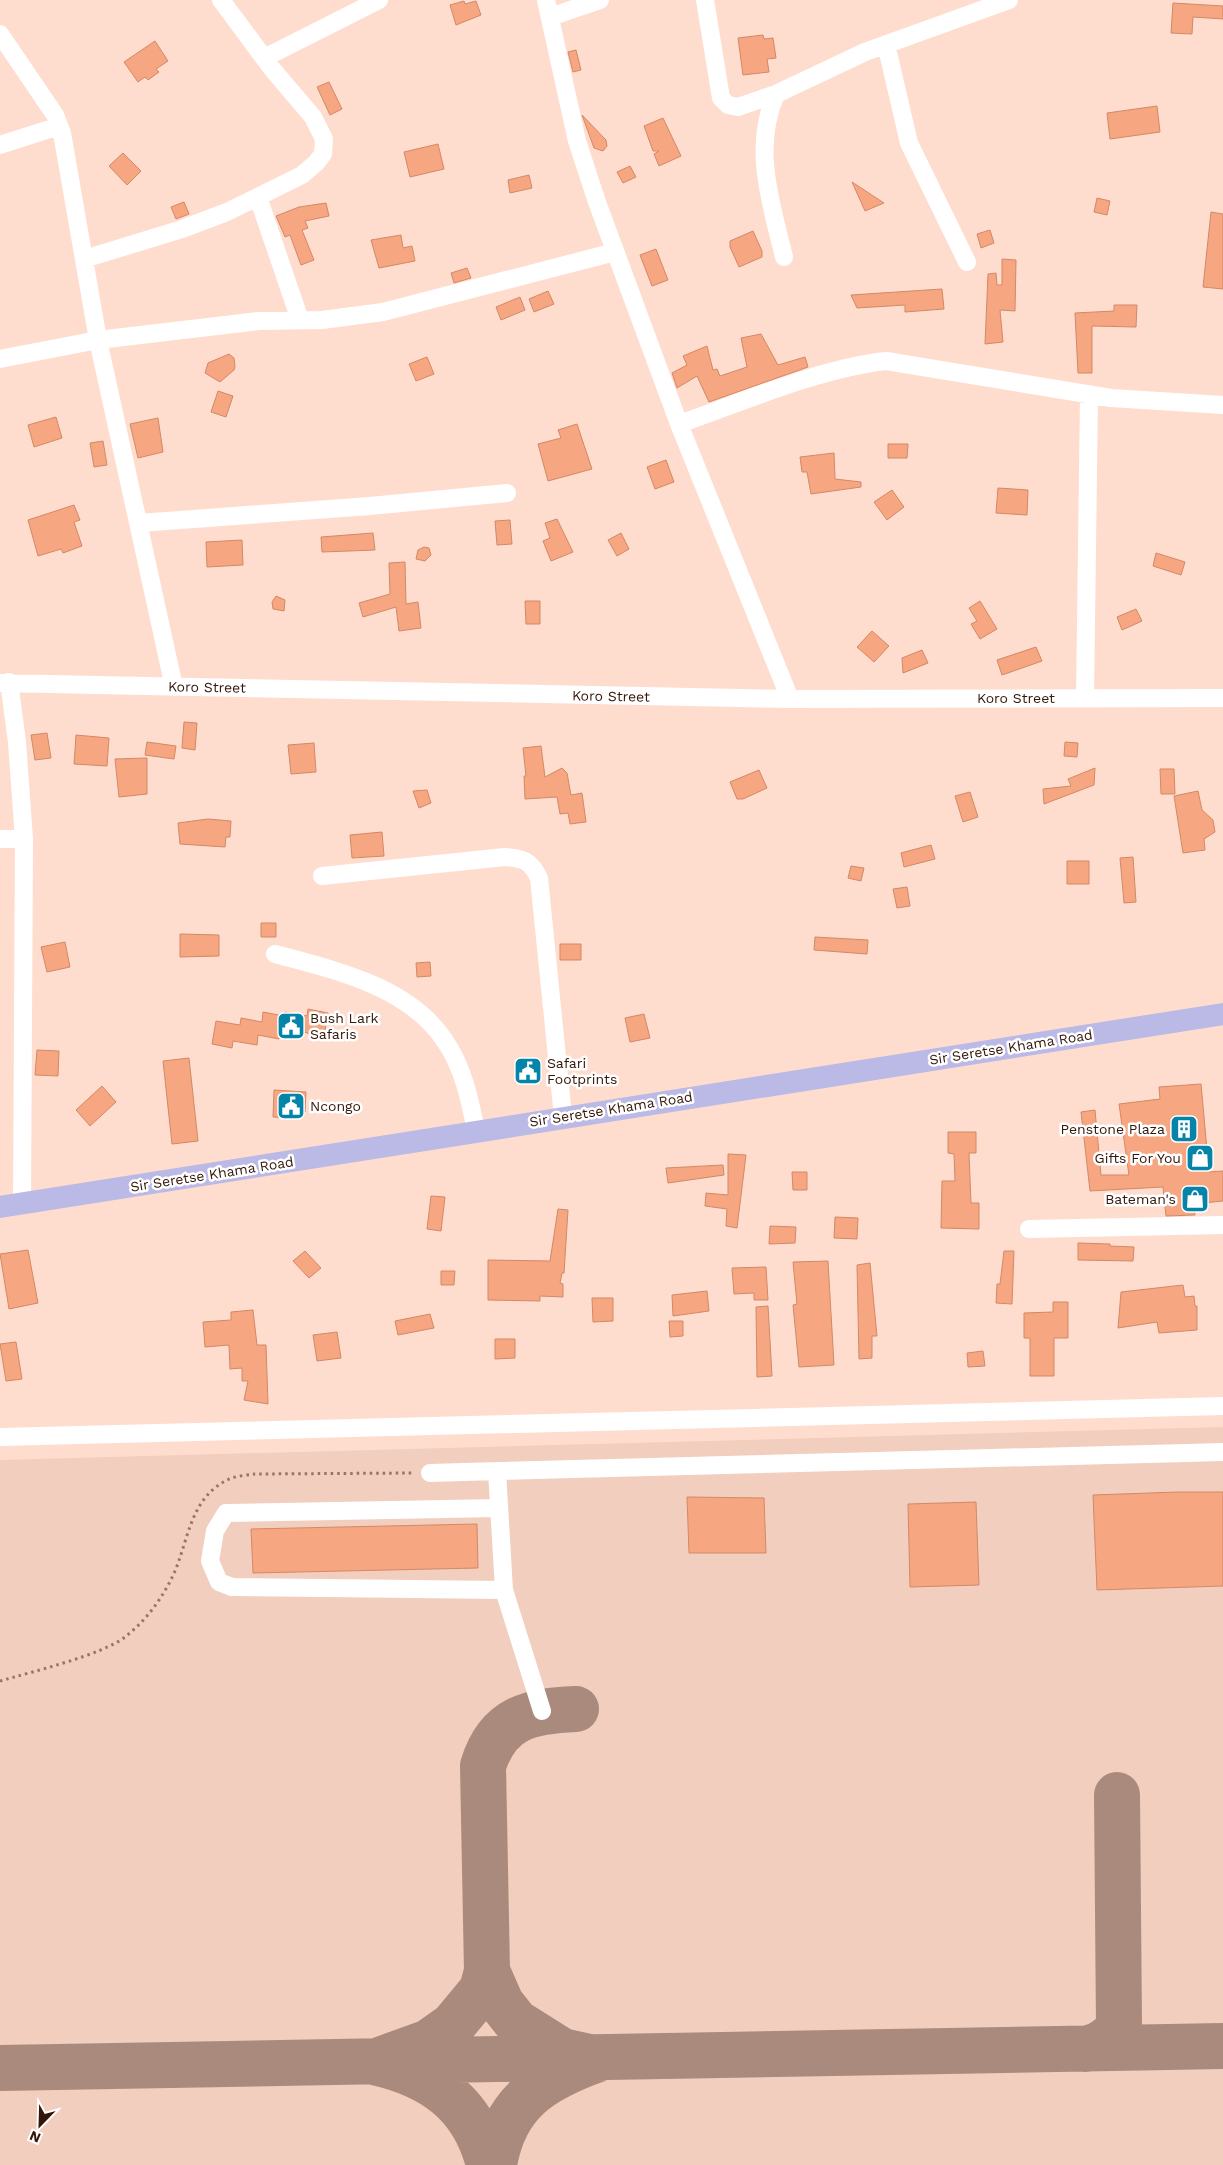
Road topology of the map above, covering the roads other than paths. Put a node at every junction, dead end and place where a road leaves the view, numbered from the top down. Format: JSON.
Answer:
{"nodes":[{"id":1,"x":222,"y":0,"type":"edge"},
{"id":2,"x":379,"y":0,"type":"edge"},
{"id":3,"x":600,"y":0,"type":"edge"},
{"id":4,"x":705,"y":0,"type":"edge"},
{"id":5,"x":1009,"y":0,"type":"edge"},
{"id":6,"x":548,"y":8,"type":"edge"},
{"id":7,"x":0,"y":34,"type":"edge"},
{"id":8,"x":886,"y":44,"type":"junction"},
{"id":9,"x":264,"y":58,"type":"junction"},
{"id":10,"x":776,"y":94,"type":"junction"},
{"id":11,"x":59,"y":126,"type":"junction"},
{"id":12,"x":0,"y":145,"type":"edge"},
{"id":13,"x":258,"y":197,"type":"junction"},
{"id":14,"x":615,"y":252,"type":"junction"},
{"id":15,"x":784,"y":257,"type":"dead end"},
{"id":16,"x":84,"y":259,"type":"junction"},
{"id":17,"x":967,"y":262,"type":"dead end"},
{"id":18,"x":300,"y":320,"type":"junction"},
{"id":19,"x":98,"y":340,"type":"junction"},
{"id":20,"x":0,"y":359,"type":"edge"},
{"id":21,"x":1089,"y":395,"type":"junction"},
{"id":22,"x":1223,"y":405,"type":"edge"},
{"id":23,"x":679,"y":424,"type":"junction"},
{"id":24,"x":507,"y":493,"type":"dead end"},
{"id":25,"x":139,"y":523,"type":"junction"},
{"id":26,"x":5,"y":682,"type":"edge"},
{"id":27,"x":174,"y":687,"type":"junction"},
{"id":28,"x":1085,"y":698,"type":"junction"},
{"id":29,"x":1223,"y":698,"type":"edge"},
{"id":30,"x":790,"y":699,"type":"junction"},
{"id":31,"x":0,"y":839,"type":"edge"},
{"id":32,"x":24,"y":839,"type":"junction"},
{"id":33,"x":322,"y":876,"type":"dead end"},
{"id":34,"x":275,"y":954,"type":"dead end"},
{"id":35,"x":1223,"y":1014,"type":"edge"},
{"id":36,"x":563,"y":1117,"type":"junction"},
{"id":37,"x":476,"y":1131,"type":"junction"},
{"id":38,"x":22,"y":1204,"type":"junction"},
{"id":39,"x":0,"y":1207,"type":"edge"},
{"id":40,"x":1223,"y":1225,"type":"edge"},
{"id":41,"x":1029,"y":1230,"type":"dead end"},
{"id":42,"x":1223,"y":1406,"type":"edge"},
{"id":43,"x":0,"y":1437,"type":"edge"},
{"id":44,"x":1223,"y":1452,"type":"edge"},
{"id":45,"x":496,"y":1471,"type":"junction"},
{"id":46,"x":430,"y":1473,"type":"dead end"},
{"id":47,"x":499,"y":1508,"type":"junction"},
{"id":48,"x":504,"y":1590,"type":"junction"},
{"id":49,"x":542,"y":1711,"type":"dead end"}],
"edges":[{"from":1,"to":9,"type":"street"},
{"from":2,"to":9,"type":"street"},
{"from":3,"to":6,"type":"street"},
{"from":4,"to":10,"type":"street"},
{"from":5,"to":8,"type":"street"},
{"from":6,"to":14,"type":"street"},
{"from":7,"to":11,"type":"street"},
{"from":8,"to":10,"type":"street"},
{"from":8,"to":17,"type":"street"},
{"from":9,"to":13,"type":"street"},
{"from":10,"to":15,"type":"street"},
{"from":11,"to":12,"type":"street"},
{"from":11,"to":16,"type":"street"},
{"from":13,"to":16,"type":"street"},
{"from":13,"to":18,"type":"street"},
{"from":14,"to":18,"type":"street"},
{"from":14,"to":23,"type":"street"},
{"from":16,"to":19,"type":"street"},
{"from":18,"to":19,"type":"street"},
{"from":19,"to":20,"type":"street"},
{"from":19,"to":25,"type":"street"},
{"from":21,"to":22,"type":"street"},
{"from":21,"to":23,"type":"street"},
{"from":21,"to":28,"type":"street"},
{"from":23,"to":30,"type":"street"},
{"from":24,"to":25,"type":"street"},
{"from":25,"to":27,"type":"street"},
{"from":26,"to":27,"type":"street","name":"Koro Street"},
{"from":26,"to":32,"type":"street"},
{"from":27,"to":30,"type":"street","name":"Koro Street"},
{"from":28,"to":29,"type":"street","name":"Koro Street"},
{"from":28,"to":30,"type":"street","name":"Koro Street"},
{"from":31,"to":32,"type":"street"},
{"from":32,"to":38,"type":"street"},
{"from":33,"to":36,"type":"street"},
{"from":34,"to":37,"type":"street"},
{"from":35,"to":36,"type":"main road","name":"Sir Seretse Khama Road"},
{"from":36,"to":37,"type":"main road","name":"Sir Seretse Khama Road"},
{"from":37,"to":38,"type":"main road","name":"Sir Seretse Khama Road"},
{"from":38,"to":39,"type":"main road","name":"Sir Seretse Khama Road"},
{"from":40,"to":41,"type":"street"},
{"from":42,"to":43,"type":"street"},
{"from":44,"to":45,"type":"street"},
{"from":45,"to":46,"type":"street"},
{"from":45,"to":47,"type":"street"},
{"from":47,"to":48,"type":"street"},
{"from":47,"to":48,"type":"street"},
{"from":48,"to":49,"type":"street"}]}
